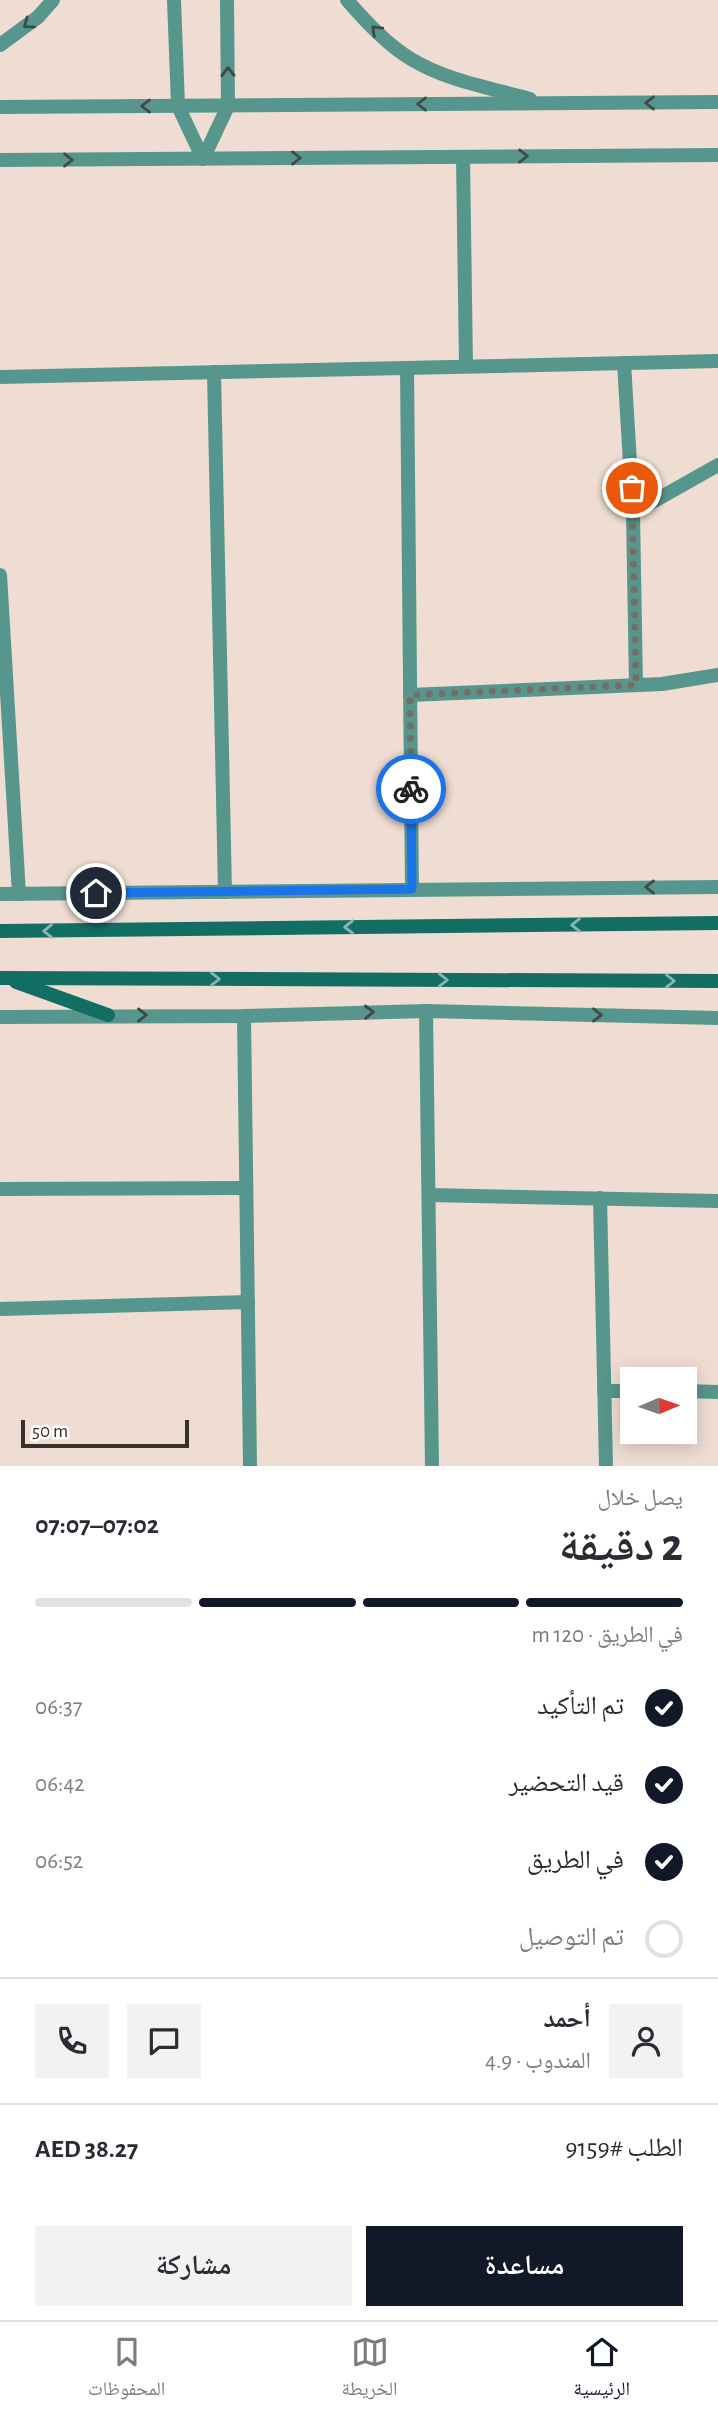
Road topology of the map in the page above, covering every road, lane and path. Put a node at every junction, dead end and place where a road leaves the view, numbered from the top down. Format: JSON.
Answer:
{"nodes":[{"id":1,"x":53,"y":0,"type":"edge"},
{"id":2,"x":174,"y":0,"type":"edge"},
{"id":3,"x":227,"y":0,"type":"edge"},
{"id":4,"x":347,"y":0,"type":"edge"},
{"id":5,"x":0,"y":45,"type":"edge"},
{"id":6,"x":718,"y":102,"type":"edge"},
{"id":7,"x":548,"y":103,"type":"junction"},
{"id":8,"x":178,"y":106,"type":"junction"},
{"id":9,"x":228,"y":106,"type":"junction"},
{"id":10,"x":0,"y":107,"type":"edge"},
{"id":11,"x":718,"y":155,"type":"edge"},
{"id":12,"x":463,"y":157,"type":"junction"},
{"id":13,"x":202,"y":159,"type":"junction"},
{"id":14,"x":0,"y":160,"type":"edge"},
{"id":15,"x":718,"y":361,"type":"edge"},
{"id":16,"x":624,"y":363,"type":"junction"},
{"id":17,"x":466,"y":366,"type":"junction"},
{"id":18,"x":407,"y":368,"type":"junction"},
{"id":19,"x":214,"y":372,"type":"junction"},
{"id":20,"x":0,"y":377,"type":"edge"},
{"id":21,"x":718,"y":465,"type":"edge"},
{"id":22,"x":633,"y":513,"type":"junction"},
{"id":23,"x":0,"y":575,"type":"edge"},
{"id":24,"x":718,"y":676,"type":"edge"},
{"id":25,"x":636,"y":685,"type":"junction"},
{"id":26,"x":410,"y":695,"type":"junction"},
{"id":27,"x":718,"y":887,"type":"edge"},
{"id":28,"x":412,"y":889,"type":"junction"},
{"id":29,"x":225,"y":892,"type":"junction"},
{"id":30,"x":0,"y":894,"type":"edge"},
{"id":31,"x":19,"y":894,"type":"junction"},
{"id":32,"x":718,"y":923,"type":"edge"},
{"id":33,"x":0,"y":931,"type":"edge"},
{"id":34,"x":3,"y":978,"type":"edge"},
{"id":35,"x":718,"y":981,"type":"edge"},
{"id":36,"x":426,"y":1011,"type":"junction"},
{"id":37,"x":108,"y":1015,"type":"junction"},
{"id":38,"x":244,"y":1016,"type":"junction"},
{"id":39,"x":0,"y":1017,"type":"edge"},
{"id":40,"x":718,"y":1018,"type":"edge"},
{"id":41,"x":246,"y":1188,"type":"junction"},
{"id":42,"x":0,"y":1189,"type":"edge"},
{"id":43,"x":429,"y":1195,"type":"junction"},
{"id":44,"x":600,"y":1198,"type":"junction"},
{"id":45,"x":718,"y":1201,"type":"edge"},
{"id":46,"x":248,"y":1302,"type":"junction"},
{"id":47,"x":0,"y":1309,"type":"edge"},
{"id":48,"x":604,"y":1391,"type":"junction"},
{"id":49,"x":620,"y":1391,"type":"edge"},
{"id":50,"x":697,"y":1391,"type":"edge"},
{"id":51,"x":718,"y":1392,"type":"edge"},
{"id":52,"x":250,"y":1466,"type":"edge"},
{"id":53,"x":432,"y":1466,"type":"edge"},
{"id":54,"x":606,"y":1466,"type":"edge"}],
"edges":[{"from":1,"to":5,"type":"street","one_way":true},
{"from":2,"to":8,"type":"street"},
{"from":9,"to":3,"type":"street","one_way":true},
{"from":7,"to":4,"type":"street","one_way":true},
{"from":6,"to":7,"type":"street","one_way":true},
{"from":7,"to":9,"type":"street","one_way":true},
{"from":8,"to":9,"type":"street"},
{"from":8,"to":10,"type":"street","one_way":true},
{"from":8,"to":13,"type":"street"},
{"from":9,"to":13,"type":"street"},
{"from":12,"to":11,"type":"street","one_way":true},
{"from":13,"to":12,"type":"street","one_way":true},
{"from":12,"to":17,"type":"street"},
{"from":14,"to":13,"type":"street","one_way":true},
{"from":15,"to":16,"type":"street"},
{"from":16,"to":17,"type":"street"},
{"from":16,"to":22,"type":"street"},
{"from":17,"to":18,"type":"street"},
{"from":18,"to":19,"type":"street"},
{"from":18,"to":26,"type":"street"},
{"from":19,"to":20,"type":"street"},
{"from":19,"to":29,"type":"street"},
{"from":21,"to":22,"type":"street"},
{"from":22,"to":25,"type":"street"},
{"from":23,"to":31,"type":"street"},
{"from":24,"to":25,"type":"street"},
{"from":25,"to":26,"type":"street"},
{"from":26,"to":28,"type":"street"},
{"from":27,"to":28,"type":"street","one_way":true},
{"from":28,"to":29,"type":"street"},
{"from":29,"to":31,"type":"street"},
{"from":30,"to":31,"type":"street"},
{"from":32,"to":33,"type":"main road","one_way":true},
{"from":34,"to":35,"type":"main road","one_way":true},
{"from":34,"to":37,"type":"main road"},
{"from":38,"to":36,"type":"street","one_way":true},
{"from":36,"to":40,"type":"street","one_way":true},
{"from":36,"to":43,"type":"street"},
{"from":37,"to":38,"type":"street","one_way":true},
{"from":37,"to":39,"type":"street"},
{"from":38,"to":41,"type":"street"},
{"from":41,"to":42,"type":"street"},
{"from":41,"to":46,"type":"street"},
{"from":43,"to":44,"type":"street"},
{"from":43,"to":53,"type":"street"},
{"from":44,"to":45,"type":"street"},
{"from":44,"to":48,"type":"street"},
{"from":46,"to":47,"type":"street"},
{"from":46,"to":52,"type":"street"},
{"from":48,"to":49,"type":"street"},
{"from":48,"to":54,"type":"street"},
{"from":50,"to":51,"type":"street"}]}
